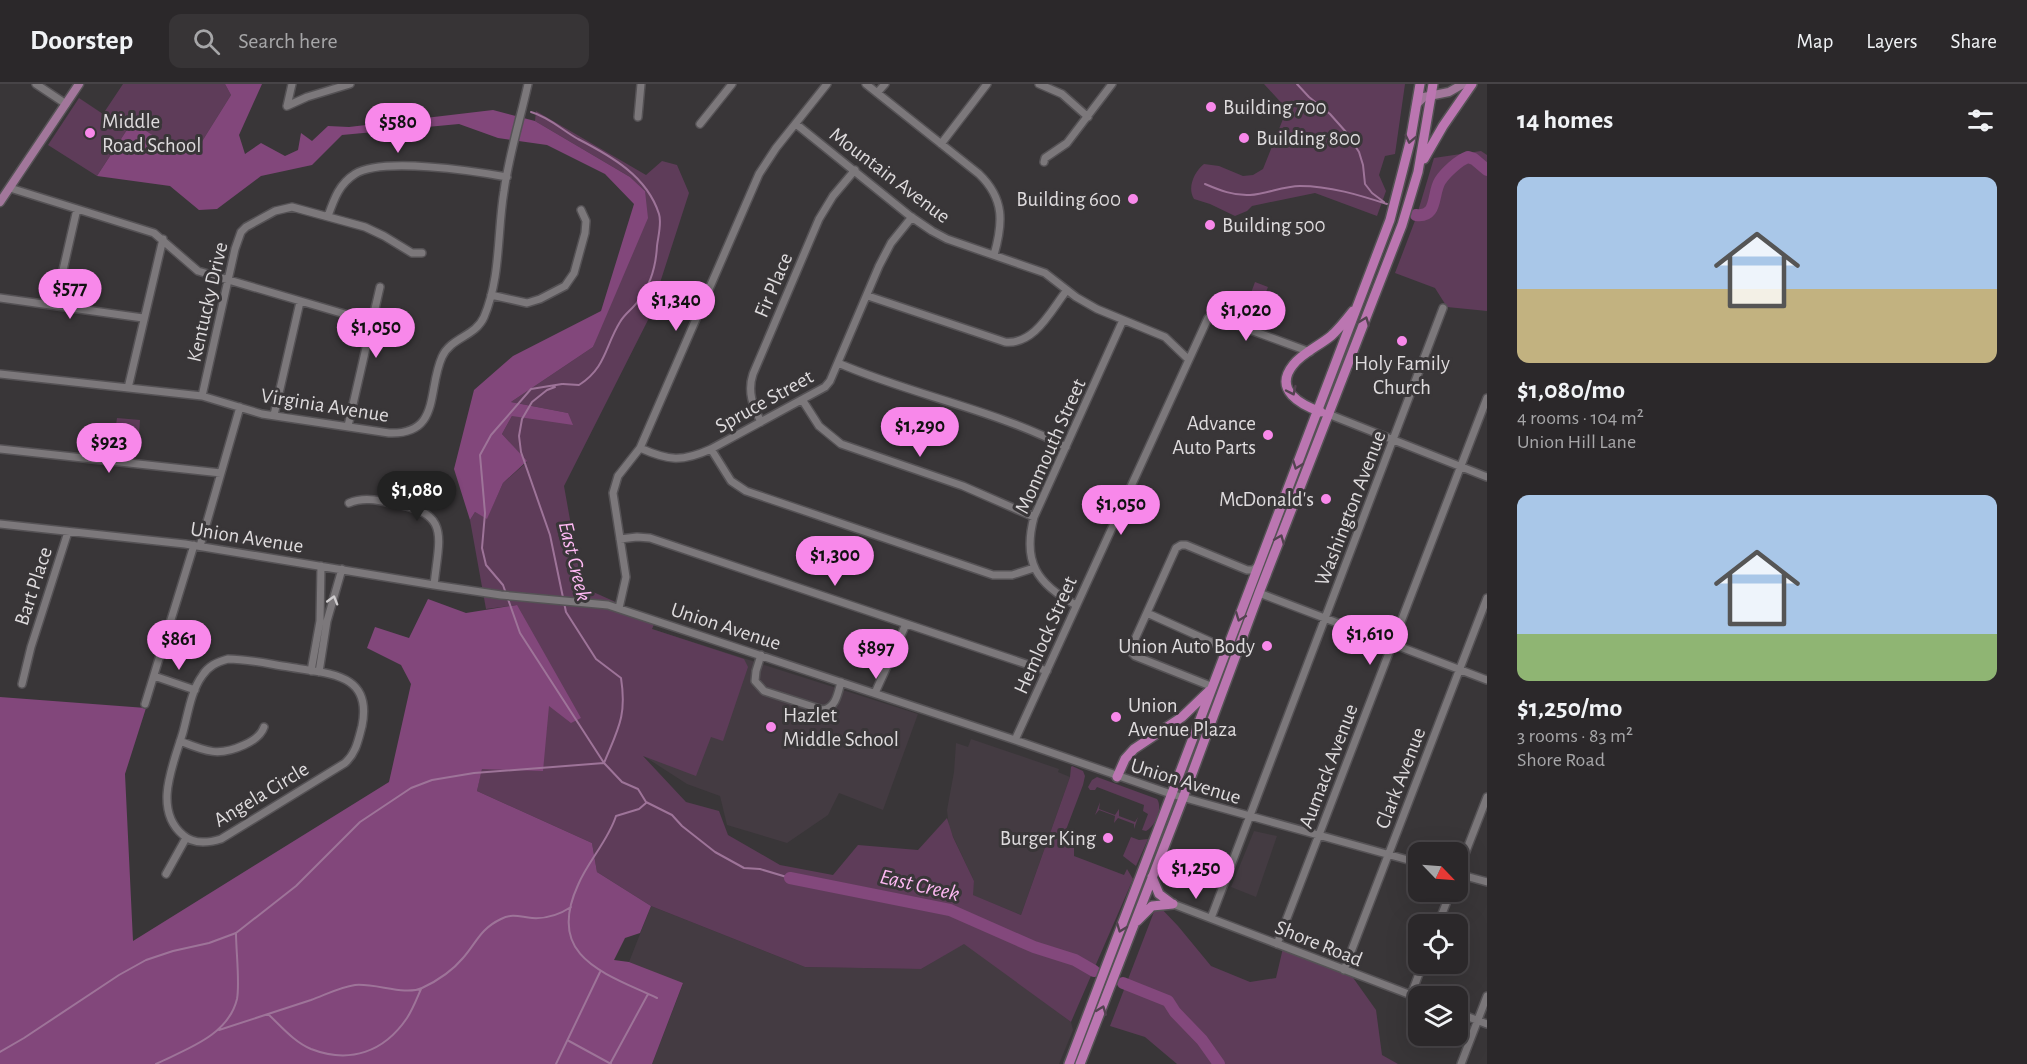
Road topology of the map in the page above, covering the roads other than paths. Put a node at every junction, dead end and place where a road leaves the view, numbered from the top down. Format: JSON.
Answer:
{"nodes":[{"id":1,"x":36,"y":84,"type":"edge"},
{"id":2,"x":79,"y":84,"type":"edge"},
{"id":3,"x":292,"y":84,"type":"edge"},
{"id":4,"x":350,"y":84,"type":"edge"},
{"id":5,"x":528,"y":84,"type":"edge"},
{"id":6,"x":641,"y":84,"type":"edge"},
{"id":7,"x":732,"y":84,"type":"edge"},
{"id":8,"x":827,"y":84,"type":"edge"},
{"id":9,"x":866,"y":84,"type":"edge"},
{"id":10,"x":885,"y":84,"type":"edge"},
{"id":11,"x":987,"y":84,"type":"edge"},
{"id":12,"x":1039,"y":84,"type":"edge"},
{"id":13,"x":1112,"y":84,"type":"edge"},
{"id":14,"x":1420,"y":84,"type":"edge"},
{"id":15,"x":1433,"y":84,"type":"edge"},
{"id":16,"x":1463,"y":84,"type":"edge"},
{"id":17,"x":1473,"y":84,"type":"edge"},
{"id":18,"x":877,"y":93,"type":"junction"},
{"id":19,"x":1432,"y":95,"type":"junction"},
{"id":20,"x":66,"y":104,"type":"junction"},
{"id":21,"x":1417,"y":104,"type":"junction"},
{"id":22,"x":638,"y":117,"type":"dead end"},
{"id":23,"x":1088,"y":117,"type":"junction"},
{"id":24,"x":700,"y":124,"type":"dead end"},
{"id":25,"x":796,"y":124,"type":"junction"},
{"id":26,"x":941,"y":144,"type":"junction"},
{"id":27,"x":1044,"y":162,"type":"dead end"},
{"id":28,"x":855,"y":170,"type":"junction"},
{"id":29,"x":1418,"y":172,"type":"junction"},
{"id":30,"x":507,"y":177,"type":"junction"},
{"id":31,"x":10,"y":188,"type":"junction"},
{"id":32,"x":0,"y":202,"type":"edge"},
{"id":33,"x":77,"y":209,"type":"junction"},
{"id":34,"x":581,"y":210,"type":"dead end"},
{"id":35,"x":328,"y":216,"type":"junction"},
{"id":36,"x":912,"y":217,"type":"junction"},
{"id":37,"x":162,"y":239,"type":"junction"},
{"id":38,"x":422,"y":254,"type":"dead end"},
{"id":39,"x":994,"y":255,"type":"junction"},
{"id":40,"x":228,"y":281,"type":"junction"},
{"id":41,"x":380,"y":287,"type":"dead end"},
{"id":42,"x":1067,"y":290,"type":"junction"},
{"id":43,"x":491,"y":295,"type":"junction"},
{"id":44,"x":868,"y":296,"type":"junction"},
{"id":45,"x":0,"y":298,"type":"edge"},
{"id":46,"x":300,"y":302,"type":"junction"},
{"id":47,"x":1360,"y":302,"type":"junction"},
{"id":48,"x":55,"y":305,"type":"junction"},
{"id":49,"x":1443,"y":308,"type":"dead end"},
{"id":50,"x":143,"y":318,"type":"junction"},
{"id":51,"x":1123,"y":320,"type":"junction"},
{"id":52,"x":372,"y":322,"type":"junction"},
{"id":53,"x":1277,"y":341,"type":"junction"},
{"id":54,"x":1310,"y":352,"type":"junction"},
{"id":55,"x":1188,"y":359,"type":"junction"},
{"id":56,"x":838,"y":363,"type":"junction"},
{"id":57,"x":1295,"y":363,"type":"junction"},
{"id":58,"x":0,"y":374,"type":"edge"},
{"id":59,"x":128,"y":388,"type":"junction"},
{"id":60,"x":202,"y":396,"type":"junction"},
{"id":61,"x":1487,"y":398,"type":"edge"},
{"id":62,"x":803,"y":401,"type":"junction"},
{"id":63,"x":240,"y":407,"type":"junction"},
{"id":64,"x":1317,"y":411,"type":"junction"},
{"id":65,"x":1328,"y":414,"type":"junction"},
{"id":66,"x":274,"y":415,"type":"junction"},
{"id":67,"x":761,"y":422,"type":"junction"},
{"id":68,"x":348,"y":426,"type":"junction"},
{"id":69,"x":1394,"y":441,"type":"junction"},
{"id":70,"x":1066,"y":447,"type":"junction"},
{"id":71,"x":0,"y":448,"type":"edge"},
{"id":72,"x":640,"y":448,"type":"junction"},
{"id":73,"x":711,"y":449,"type":"junction"},
{"id":74,"x":1460,"y":467,"type":"junction"},
{"id":75,"x":221,"y":473,"type":"junction"},
{"id":76,"x":1487,"y":477,"type":"edge"},
{"id":77,"x":349,"y":503,"type":"dead end"},
{"id":78,"x":1034,"y":517,"type":"junction"},
{"id":79,"x":0,"y":524,"type":"edge"},
{"id":80,"x":68,"y":532,"type":"junction"},
{"id":81,"x":620,"y":539,"type":"junction"},
{"id":82,"x":197,"y":546,"type":"junction"},
{"id":83,"x":1261,"y":563,"type":"junction"},
{"id":84,"x":321,"y":566,"type":"junction"},
{"id":85,"x":1034,"y":568,"type":"junction"},
{"id":86,"x":342,"y":569,"type":"junction"},
{"id":87,"x":434,"y":585,"type":"junction"},
{"id":88,"x":1259,"y":593,"type":"junction"},
{"id":89,"x":1487,"y":598,"type":"edge"},
{"id":90,"x":1076,"y":605,"type":"junction"},
{"id":91,"x":619,"y":608,"type":"junction"},
{"id":92,"x":1147,"y":613,"type":"junction"},
{"id":93,"x":1326,"y":618,"type":"junction"},
{"id":94,"x":906,"y":624,"type":"junction"},
{"id":95,"x":1393,"y":644,"type":"junction"},
{"id":96,"x":1227,"y":649,"type":"junction"},
{"id":97,"x":761,"y":655,"type":"junction"},
{"id":98,"x":1460,"y":669,"type":"junction"},
{"id":99,"x":315,"y":671,"type":"junction"},
{"id":100,"x":1047,"y":671,"type":"junction"},
{"id":101,"x":154,"y":676,"type":"junction"},
{"id":102,"x":1487,"y":680,"type":"edge"},
{"id":103,"x":841,"y":682,"type":"junction"},
{"id":104,"x":22,"y":684,"type":"dead end"},
{"id":105,"x":1213,"y":687,"type":"junction"},
{"id":106,"x":195,"y":690,"type":"junction"},
{"id":107,"x":875,"y":693,"type":"junction"},
{"id":108,"x":145,"y":704,"type":"dead end"},
{"id":109,"x":264,"y":727,"type":"dead end"},
{"id":110,"x":1015,"y":740,"type":"junction"},
{"id":111,"x":180,"y":741,"type":"junction"},
{"id":112,"x":1117,"y":777,"type":"junction"},
{"id":113,"x":1171,"y":794,"type":"junction"},
{"id":114,"x":1487,"y":796,"type":"edge"},
{"id":115,"x":1183,"y":798,"type":"junction"},
{"id":116,"x":1249,"y":817,"type":"junction"},
{"id":117,"x":1320,"y":835,"type":"junction"},
{"id":118,"x":186,"y":838,"type":"junction"},
{"id":119,"x":1468,"y":846,"type":"edge"},
{"id":120,"x":1388,"y":855,"type":"junction"},
{"id":121,"x":1408,"y":860,"type":"edge"},
{"id":122,"x":166,"y":874,"type":"dead end"},
{"id":123,"x":1152,"y":876,"type":"junction"},
{"id":124,"x":1468,"y":876,"type":"edge"},
{"id":125,"x":1487,"y":882,"type":"edge"},
{"id":126,"x":1173,"y":904,"type":"junction"},
{"id":127,"x":1211,"y":918,"type":"junction"},
{"id":128,"x":1132,"y":927,"type":"junction"},
{"id":129,"x":1277,"y":944,"type":"junction"},
{"id":130,"x":1344,"y":970,"type":"junction"},
{"id":131,"x":1408,"y":994,"type":"edge"},
{"id":132,"x":1487,"y":996,"type":"edge"},
{"id":133,"x":1468,"y":1017,"type":"edge"},
{"id":134,"x":1477,"y":1020,"type":"junction"},
{"id":135,"x":1487,"y":1024,"type":"edge"},
{"id":136,"x":1069,"y":1064,"type":"edge"},
{"id":137,"x":1080,"y":1064,"type":"edge"},
{"id":138,"x":1461,"y":1064,"type":"edge"}],
"edges":[{"from":1,"to":20,"type":"street"},
{"from":2,"to":20,"type":"main road"},
{"from":3,"to":4,"type":"street"},
{"from":5,"to":30,"type":"street","name":"Virginia Avenue"},
{"from":6,"to":22,"type":"street"},
{"from":7,"to":24,"type":"street"},
{"from":8,"to":25,"type":"street"},
{"from":9,"to":18,"type":"street"},
{"from":10,"to":18,"type":"street"},
{"from":11,"to":26,"type":"street"},
{"from":12,"to":23,"type":"street"},
{"from":13,"to":23,"type":"street"},
{"from":14,"to":21,"type":"highway"},
{"from":15,"to":19,"type":"highway"},
{"from":16,"to":19,"type":"main road"},
{"from":17,"to":29,"type":"highway"},
{"from":18,"to":26,"type":"street"},
{"from":19,"to":21,"type":"main road"},
{"from":19,"to":29,"type":"highway"},
{"from":20,"to":31,"type":"main road"},
{"from":21,"to":47,"type":"highway","one_way":true},
{"from":23,"to":27,"type":"street"},
{"from":25,"to":28,"type":"street","name":"Mountain Avenue"},
{"from":25,"to":72,"type":"street"},
{"from":26,"to":39,"type":"street"},
{"from":28,"to":36,"type":"street","name":"Mountain Avenue"},
{"from":28,"to":67,"type":"street","name":"Fir Place"},
{"from":65,"to":29,"type":"highway","one_way":true},
{"from":30,"to":35,"type":"street"},
{"from":30,"to":43,"type":"street","name":"Virginia Avenue"},
{"from":31,"to":32,"type":"main road"},
{"from":31,"to":33,"type":"street"},
{"from":33,"to":37,"type":"street"},
{"from":33,"to":48,"type":"street"},
{"from":34,"to":43,"type":"street"},
{"from":35,"to":38,"type":"street","name":"Kentucky Drive"},
{"from":35,"to":40,"type":"street","name":"Kentucky Drive"},
{"from":36,"to":39,"type":"street","name":"Mountain Avenue"},
{"from":36,"to":44,"type":"street","name":"Spruce Street"},
{"from":37,"to":40,"type":"street"},
{"from":37,"to":50,"type":"street"},
{"from":39,"to":42,"type":"street","name":"Mountain Avenue"},
{"from":40,"to":46,"type":"street"},
{"from":40,"to":60,"type":"street","name":"Kentucky Drive"},
{"from":41,"to":52,"type":"street"},
{"from":42,"to":44,"type":"street"},
{"from":42,"to":51,"type":"street","name":"Mountain Avenue"},
{"from":43,"to":68,"type":"street","name":"Virginia Avenue"},
{"from":44,"to":56,"type":"street","name":"Spruce Street"},
{"from":45,"to":48,"type":"street"},
{"from":46,"to":52,"type":"street"},
{"from":46,"to":66,"type":"street"},
{"from":47,"to":54,"type":"highway"},
{"from":47,"to":64,"type":"highway"},
{"from":48,"to":50,"type":"street"},
{"from":49,"to":69,"type":"street","name":"Washington Avenue"},
{"from":50,"to":59,"type":"street"},
{"from":51,"to":55,"type":"street","name":"Mountain Avenue"},
{"from":51,"to":70,"type":"street","name":"Monmouth Street"},
{"from":52,"to":68,"type":"street"},
{"from":53,"to":54,"type":"street"},
{"from":53,"to":55,"type":"street","name":"Hemlock Street"},
{"from":53,"to":57,"type":"street"},
{"from":54,"to":57,"type":"highway"},
{"from":55,"to":90,"type":"street","name":"Hemlock Street"},
{"from":56,"to":62,"type":"street","name":"Spruce Street"},
{"from":56,"to":70,"type":"street"},
{"from":57,"to":64,"type":"highway","one_way":true},
{"from":58,"to":59,"type":"street","name":"Virginia Avenue"},
{"from":59,"to":60,"type":"street","name":"Virginia Avenue"},
{"from":60,"to":63,"type":"street","name":"Virginia Avenue"},
{"from":61,"to":74,"type":"street","name":"Aumack Avenue"},
{"from":62,"to":67,"type":"street","name":"Spruce Street"},
{"from":62,"to":78,"type":"street"},
{"from":63,"to":66,"type":"street","name":"Virginia Avenue"},
{"from":63,"to":75,"type":"street"},
{"from":64,"to":65,"type":"highway"},
{"from":64,"to":83,"type":"highway","one_way":true},
{"from":65,"to":69,"type":"street"},
{"from":88,"to":65,"type":"highway","one_way":true},
{"from":66,"to":68,"type":"street","name":"Virginia Avenue"},
{"from":67,"to":73,"type":"street","name":"Spruce Street"},
{"from":69,"to":74,"type":"street"},
{"from":69,"to":93,"type":"street","name":"Washington Avenue"},
{"from":70,"to":78,"type":"street","name":"Monmouth Street"},
{"from":71,"to":75,"type":"street"},
{"from":72,"to":73,"type":"street","name":"Spruce Street"},
{"from":72,"to":81,"type":"street"},
{"from":73,"to":85,"type":"street"},
{"from":74,"to":76,"type":"street"},
{"from":74,"to":95,"type":"street","name":"Aumack Avenue"},
{"from":75,"to":82,"type":"street"},
{"from":77,"to":87,"type":"street"},
{"from":78,"to":85,"type":"street","name":"Monmouth Street"},
{"from":79,"to":80,"type":"street","name":"Union Avenue"},
{"from":80,"to":82,"type":"street","name":"Union Avenue"},
{"from":80,"to":104,"type":"street","name":"Bart Place"},
{"from":81,"to":91,"type":"street"},
{"from":81,"to":94,"type":"street"},
{"from":82,"to":84,"type":"street","name":"Union Avenue"},
{"from":82,"to":101,"type":"street"},
{"from":83,"to":92,"type":"street"},
{"from":83,"to":96,"type":"highway","one_way":true},
{"from":84,"to":86,"type":"street","name":"Union Avenue"},
{"from":84,"to":99,"type":"street"},
{"from":85,"to":90,"type":"street"},
{"from":86,"to":87,"type":"street","name":"Union Avenue"},
{"from":99,"to":86,"type":"street","one_way":true},
{"from":87,"to":91,"type":"street","name":"Union Avenue"},
{"from":88,"to":93,"type":"street"},
{"from":88,"to":115,"type":"highway"},
{"from":89,"to":98,"type":"street","name":"Clark Avenue"},
{"from":90,"to":100,"type":"street","name":"Hemlock Street"},
{"from":91,"to":97,"type":"street","name":"Union Avenue"},
{"from":92,"to":96,"type":"street"},
{"from":92,"to":105,"type":"street"},
{"from":93,"to":95,"type":"street"},
{"from":93,"to":116,"type":"street","name":"Washington Avenue"},
{"from":94,"to":100,"type":"street"},
{"from":94,"to":107,"type":"street"},
{"from":95,"to":98,"type":"street"},
{"from":95,"to":117,"type":"street","name":"Aumack Avenue"},
{"from":96,"to":105,"type":"highway"},
{"from":97,"to":103,"type":"street","name":"Union Avenue"},
{"from":97,"to":103,"type":"street"},
{"from":98,"to":102,"type":"street"},
{"from":98,"to":120,"type":"street","name":"Clark Avenue"},
{"from":99,"to":106,"type":"street","name":"Angela Circle"},
{"from":99,"to":118,"type":"street","name":"Angela Circle"},
{"from":100,"to":110,"type":"street","name":"Hemlock Street"},
{"from":101,"to":106,"type":"street"},
{"from":101,"to":108,"type":"street"},
{"from":103,"to":107,"type":"street","name":"Union Avenue"},
{"from":105,"to":112,"type":"highway"},
{"from":105,"to":113,"type":"highway"},
{"from":106,"to":111,"type":"street","name":"Angela Circle"},
{"from":107,"to":110,"type":"street","name":"Union Avenue"},
{"from":109,"to":111,"type":"street"},
{"from":110,"to":112,"type":"street","name":"Union Avenue"},
{"from":111,"to":118,"type":"street","name":"Angela Circle"},
{"from":112,"to":113,"type":"street","name":"Union Avenue"},
{"from":113,"to":115,"type":"street","name":"Union Avenue"},
{"from":113,"to":136,"type":"highway","one_way":true},
{"from":114,"to":119,"type":"street"},
{"from":115,"to":116,"type":"street","name":"Union Avenue"},
{"from":115,"to":123,"type":"highway"},
{"from":116,"to":117,"type":"street","name":"Union Avenue"},
{"from":116,"to":127,"type":"street","name":"Washington Avenue"},
{"from":117,"to":120,"type":"street","name":"Union Avenue"},
{"from":117,"to":129,"type":"street","name":"Aumack Avenue"},
{"from":118,"to":122,"type":"street"},
{"from":120,"to":121,"type":"street","name":"Union Avenue"},
{"from":120,"to":130,"type":"street","name":"Clark Avenue"},
{"from":123,"to":126,"type":"highway"},
{"from":123,"to":128,"type":"highway"},
{"from":124,"to":125,"type":"street"},
{"from":126,"to":127,"type":"street","name":"Shore Road"},
{"from":126,"to":128,"type":"highway"},
{"from":127,"to":129,"type":"street","name":"Shore Road"},
{"from":137,"to":128,"type":"highway","one_way":true},
{"from":129,"to":130,"type":"street","name":"Shore Road"},
{"from":130,"to":131,"type":"street","name":"Shore Road"},
{"from":132,"to":134,"type":"street"},
{"from":133,"to":134,"type":"street"},
{"from":134,"to":135,"type":"street"},
{"from":134,"to":138,"type":"street"}]}
